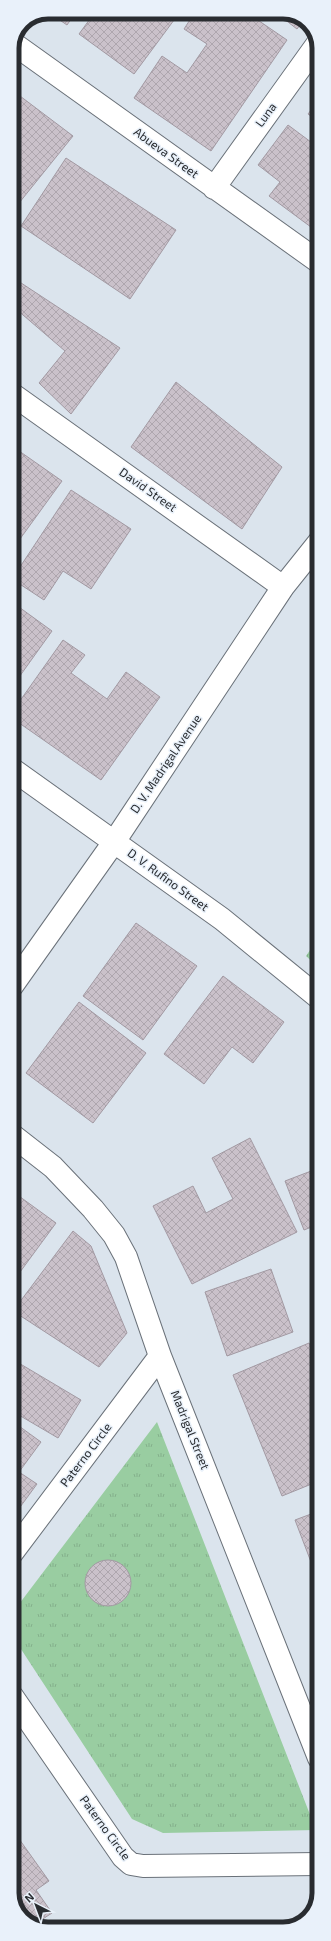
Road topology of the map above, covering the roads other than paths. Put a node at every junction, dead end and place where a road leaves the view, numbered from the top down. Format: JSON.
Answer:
{"nodes":[{"id":1,"x":19,"y":48,"type":"edge"},
{"id":2,"x":312,"y":51,"type":"edge"},
{"id":3,"x":214,"y":188,"type":"junction"},
{"id":4,"x":312,"y":257,"type":"edge"},
{"id":5,"x":19,"y":399,"type":"edge"},
{"id":6,"x":312,"y":551,"type":"edge"},
{"id":7,"x":283,"y":587,"type":"junction"},
{"id":8,"x":19,"y":774,"type":"edge"},
{"id":9,"x":114,"y":842,"type":"junction"},
{"id":10,"x":19,"y":976,"type":"edge"},
{"id":11,"x":312,"y":992,"type":"edge"},
{"id":12,"x":19,"y":1140,"type":"edge"},
{"id":13,"x":160,"y":1356,"type":"junction"},
{"id":14,"x":19,"y":1545,"type":"edge"},
{"id":15,"x":19,"y":1706,"type":"edge"},
{"id":16,"x":312,"y":1740,"type":"edge"},
{"id":17,"x":312,"y":1864,"type":"edge"}],
"edges":[{"from":1,"to":3,"type":"street","name":"Abueva Street"},
{"from":2,"to":3,"type":"street","name":"Luna"},
{"from":3,"to":4,"type":"street","name":"Abueva Street"},
{"from":5,"to":7,"type":"street","name":"David Street"},
{"from":6,"to":7,"type":"street","name":"D. V. Madrigal Avenue"},
{"from":7,"to":9,"type":"street","name":"D. V. Madrigal Avenue"},
{"from":8,"to":9,"type":"street","name":"D. V. Rufino Street"},
{"from":9,"to":10,"type":"street","name":"D. V. Madrigal Avenue"},
{"from":9,"to":11,"type":"street","name":"D. V. Rufino Street"},
{"from":12,"to":13,"type":"street","name":"Madrigal Street"},
{"from":13,"to":14,"type":"street","name":"Paterno Circle"},
{"from":13,"to":16,"type":"street","name":"Madrigal Street"},
{"from":15,"to":17,"type":"street","name":"Paterno Circle"}]}
